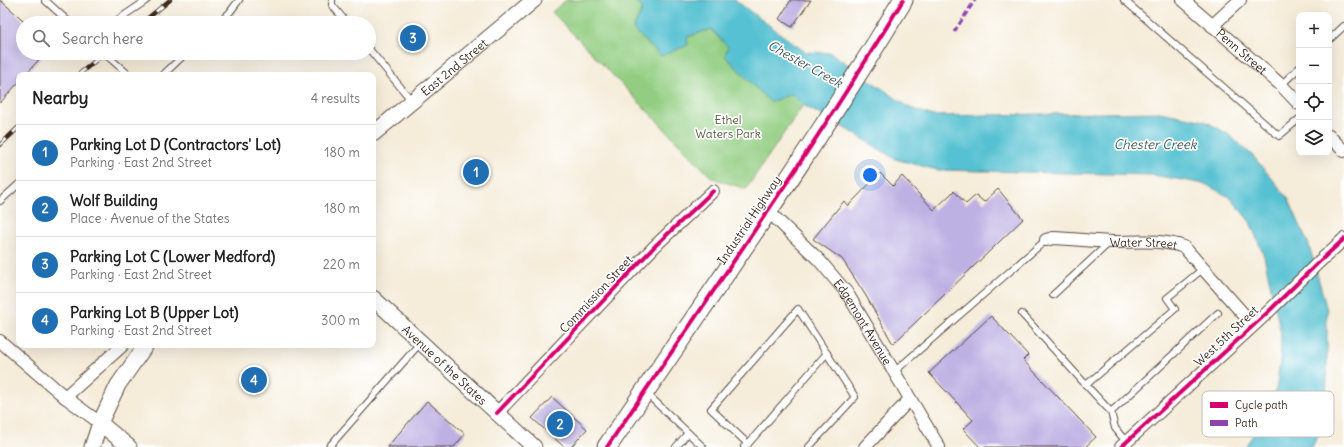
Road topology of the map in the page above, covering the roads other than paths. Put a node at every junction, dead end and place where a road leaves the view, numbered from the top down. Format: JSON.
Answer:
{"nodes":[{"id":1,"x":45,"y":0,"type":"edge"},
{"id":2,"x":147,"y":0,"type":"edge"},
{"id":3,"x":239,"y":0,"type":"edge"},
{"id":4,"x":332,"y":0,"type":"edge"},
{"id":5,"x":534,"y":0,"type":"edge"},
{"id":6,"x":903,"y":0,"type":"edge"},
{"id":7,"x":1124,"y":0,"type":"edge"},
{"id":8,"x":1183,"y":0,"type":"edge"},
{"id":9,"x":1240,"y":0,"type":"edge"},
{"id":10,"x":62,"y":16,"type":"edge"},
{"id":11,"x":123,"y":16,"type":"edge"},
{"id":12,"x":226,"y":16,"type":"edge"},
{"id":13,"x":341,"y":16,"type":"edge"},
{"id":14,"x":1212,"y":26,"type":"junction"},
{"id":15,"x":1344,"y":26,"type":"edge"},
{"id":16,"x":1332,"y":37,"type":"edge"},
{"id":17,"x":376,"y":58,"type":"edge"},
{"id":18,"x":112,"y":60,"type":"edge"},
{"id":19,"x":178,"y":60,"type":"edge"},
{"id":20,"x":1296,"y":71,"type":"edge"},
{"id":21,"x":126,"y":72,"type":"edge"},
{"id":22,"x":165,"y":72,"type":"edge"},
{"id":23,"x":1281,"y":85,"type":"junction"},
{"id":24,"x":1296,"y":101,"type":"edge"},
{"id":25,"x":412,"y":102,"type":"junction"},
{"id":26,"x":1298,"y":120,"type":"edge"},
{"id":27,"x":376,"y":132,"type":"edge"},
{"id":28,"x":1332,"y":139,"type":"edge"},
{"id":29,"x":1344,"y":152,"type":"edge"},
{"id":30,"x":16,"y":187,"type":"edge"},
{"id":31,"x":713,"y":191,"type":"dead end"},
{"id":32,"x":0,"y":201,"type":"edge"},
{"id":33,"x":768,"y":211,"type":"junction"},
{"id":34,"x":1344,"y":239,"type":"edge"},
{"id":35,"x":1046,"y":240,"type":"joint"},
{"id":36,"x":1110,"y":242,"type":"junction"},
{"id":37,"x":1204,"y":268,"type":"junction"},
{"id":38,"x":1053,"y":295,"type":"dead end"},
{"id":39,"x":376,"y":301,"type":"edge"},
{"id":40,"x":1218,"y":313,"type":"dead end"},
{"id":41,"x":1022,"y":314,"type":"dead end"},
{"id":42,"x":1253,"y":326,"type":"junction"},
{"id":43,"x":0,"y":342,"type":"edge"},
{"id":44,"x":421,"y":342,"type":"junction"},
{"id":45,"x":120,"y":348,"type":"edge"},
{"id":46,"x":144,"y":348,"type":"edge"},
{"id":47,"x":827,"y":353,"type":"junction"},
{"id":48,"x":895,"y":371,"type":"junction"},
{"id":49,"x":1086,"y":385,"type":"junction"},
{"id":50,"x":645,"y":392,"type":"junction"},
{"id":51,"x":65,"y":397,"type":"junction"},
{"id":52,"x":910,"y":399,"type":"junction"},
{"id":53,"x":1111,"y":412,"type":"junction"},
{"id":54,"x":497,"y":413,"type":"junction"},
{"id":55,"x":100,"y":423,"type":"junction"},
{"id":56,"x":688,"y":433,"type":"junction"},
{"id":57,"x":746,"y":445,"type":"edge"},
{"id":58,"x":1123,"y":445,"type":"edge"},
{"id":59,"x":92,"y":447,"type":"edge"},
{"id":60,"x":129,"y":447,"type":"edge"},
{"id":61,"x":329,"y":447,"type":"edge"},
{"id":62,"x":534,"y":447,"type":"edge"},
{"id":63,"x":607,"y":447,"type":"edge"},
{"id":64,"x":676,"y":447,"type":"edge"},
{"id":65,"x":703,"y":447,"type":"edge"},
{"id":66,"x":810,"y":447,"type":"edge"},
{"id":67,"x":865,"y":447,"type":"edge"},
{"id":68,"x":938,"y":447,"type":"edge"}],
"edges":[{"from":1,"to":10,"type":"lane"},
{"from":2,"to":11,"type":"lane"},
{"from":3,"to":12,"type":"lane"},
{"from":4,"to":13,"type":"lane"},
{"from":5,"to":25,"type":"street","name":"East 2nd Street"},
{"from":6,"to":33,"type":"main road","name":"Industrial Highway"},
{"from":7,"to":26,"type":"lane"},
{"from":8,"to":14,"type":"street","name":"Penn Street"},
{"from":9,"to":14,"type":"street"},
{"from":14,"to":23,"type":"street","name":"Penn Street"},
{"from":15,"to":16,"type":"lane"},
{"from":17,"to":25,"type":"lane"},
{"from":18,"to":21,"type":"lane"},
{"from":19,"to":22,"type":"lane"},
{"from":20,"to":23,"type":"lane"},
{"from":23,"to":24,"type":"street","name":"Penn Street"},
{"from":25,"to":27,"type":"street","name":"East 2nd Street"},
{"from":28,"to":29,"type":"street"},
{"from":30,"to":32,"type":"lane"},
{"from":31,"to":54,"type":"street","name":"Commission Street"},
{"from":33,"to":48,"type":"street","name":"Edgemont Avenue"},
{"from":33,"to":50,"type":"main road","name":"Industrial Highway"},
{"from":34,"to":42,"type":"street","name":"West 5th Street"},
{"from":35,"to":36,"type":"street","name":"Water Street"},
{"from":35,"to":48,"type":"lane"},
{"from":36,"to":37,"type":"street","name":"Water Street"},
{"from":36,"to":38,"type":"lane"},
{"from":37,"to":42,"type":"street","name":"Water Street"},
{"from":37,"to":49,"type":"lane"},
{"from":39,"to":44,"type":"street","name":"Avenue of the States"},
{"from":40,"to":53,"type":"lane"},
{"from":41,"to":49,"type":"lane"},
{"from":42,"to":58,"type":"street","name":"West 5th Street"},
{"from":43,"to":51,"type":"street"},
{"from":44,"to":54,"type":"street","name":"Avenue of the States"},
{"from":44,"to":61,"type":"lane"},
{"from":45,"to":51,"type":"street"},
{"from":46,"to":55,"type":"street"},
{"from":47,"to":57,"type":"lane"},
{"from":47,"to":57,"type":"lane"},
{"from":47,"to":66,"type":"lane"},
{"from":48,"to":52,"type":"street","name":"Edgemont Avenue"},
{"from":49,"to":53,"type":"lane"},
{"from":50,"to":56,"type":"lane"},
{"from":50,"to":63,"type":"main road","name":"Industrial Highway"},
{"from":51,"to":55,"type":"street"},
{"from":52,"to":67,"type":"street"},
{"from":52,"to":68,"type":"street","name":"Edgemont Avenue"},
{"from":53,"to":58,"type":"lane"},
{"from":54,"to":62,"type":"street","name":"Avenue of the States"},
{"from":55,"to":59,"type":"street"},
{"from":55,"to":60,"type":"street"},
{"from":56,"to":64,"type":"lane"},
{"from":56,"to":65,"type":"lane"}]}
